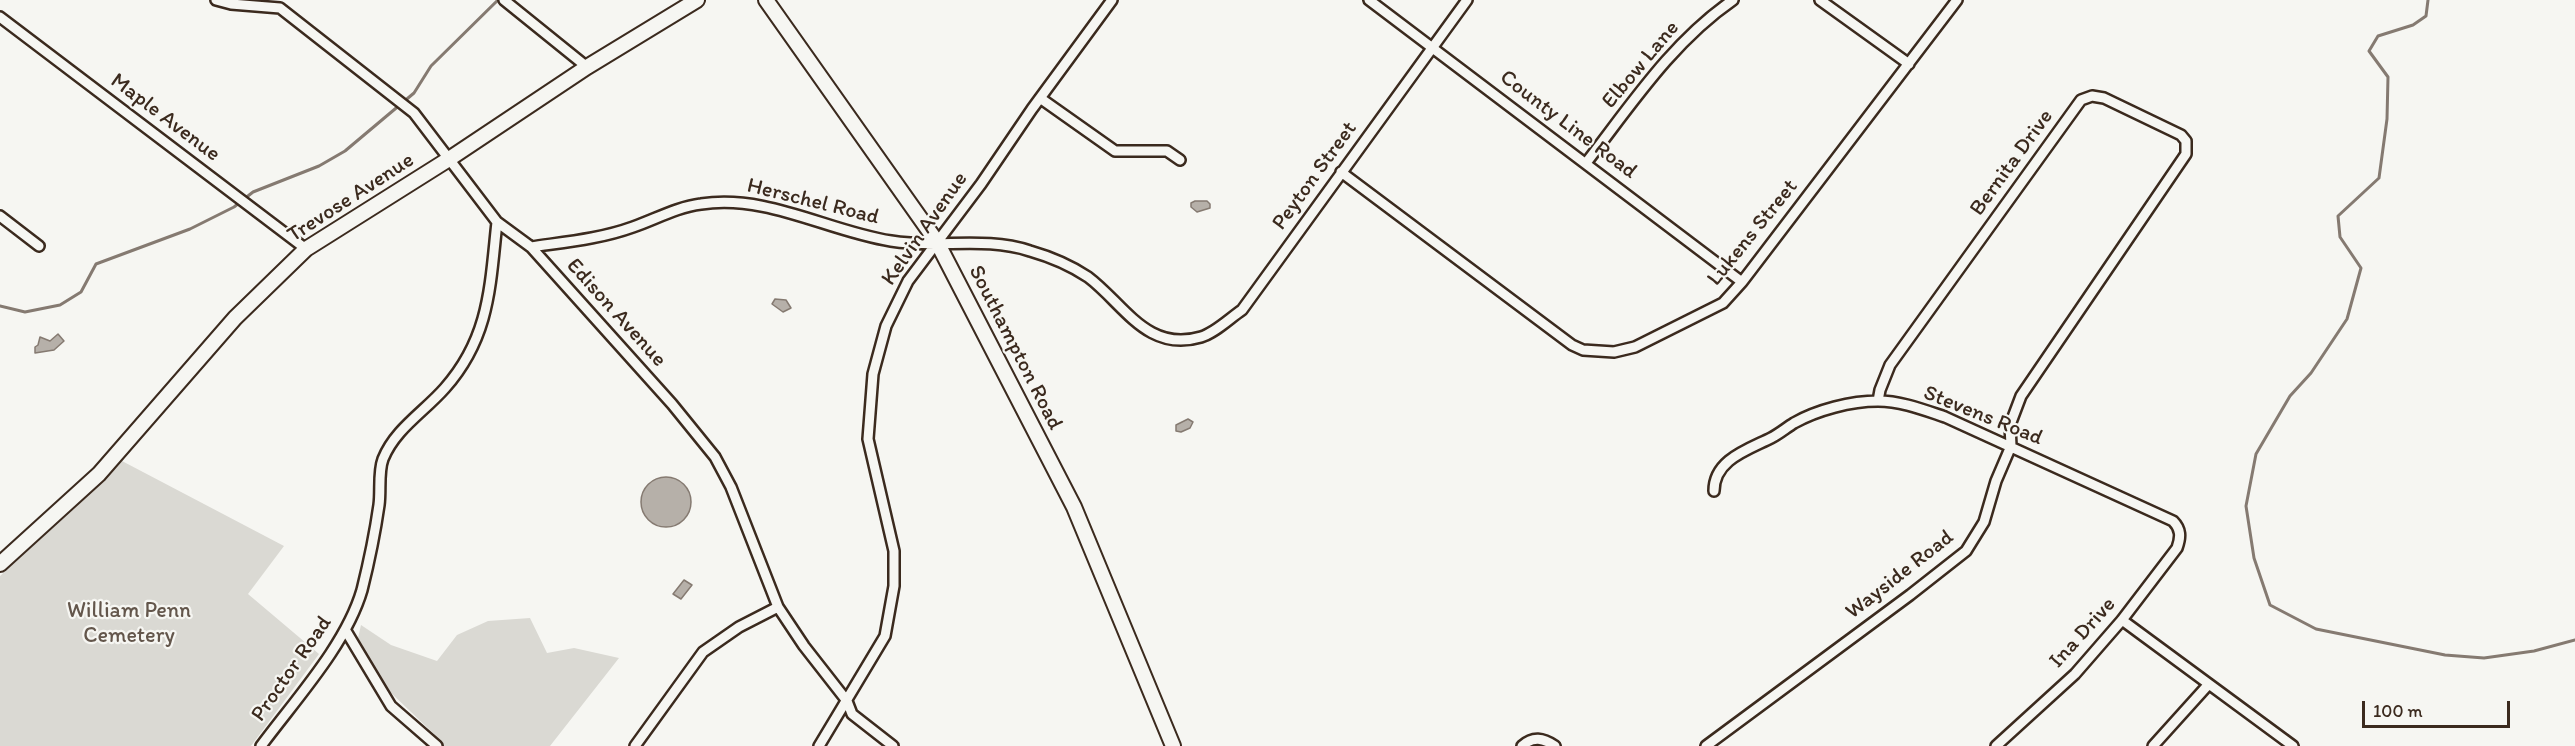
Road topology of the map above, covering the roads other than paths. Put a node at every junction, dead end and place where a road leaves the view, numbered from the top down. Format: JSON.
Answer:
{"nodes":[{"id":1,"x":216,"y":0,"type":"edge"},
{"id":2,"x":286,"y":0,"type":"edge"},
{"id":3,"x":697,"y":0,"type":"edge"},
{"id":4,"x":766,"y":0,"type":"edge"},
{"id":5,"x":1112,"y":0,"type":"edge"},
{"id":6,"x":1369,"y":0,"type":"edge"},
{"id":7,"x":1467,"y":0,"type":"edge"},
{"id":8,"x":1733,"y":0,"type":"edge"},
{"id":9,"x":1820,"y":0,"type":"edge"},
{"id":10,"x":1957,"y":0,"type":"edge"},
{"id":11,"x":505,"y":1,"type":"edge"},
{"id":12,"x":280,"y":8,"type":"junction"},
{"id":13,"x":0,"y":17,"type":"edge"},
{"id":14,"x":1432,"y":48,"type":"junction"},
{"id":15,"x":1909,"y":64,"type":"junction"},
{"id":16,"x":587,"y":66,"type":"junction"},
{"id":17,"x":1040,"y":98,"type":"junction"},
{"id":18,"x":449,"y":159,"type":"junction"},
{"id":19,"x":1180,"y":160,"type":"dead end"},
{"id":20,"x":1586,"y":163,"type":"junction"},
{"id":21,"x":1341,"y":172,"type":"junction"},
{"id":22,"x":2156,"y":198,"type":"joint"},
{"id":23,"x":0,"y":216,"type":"edge"},
{"id":24,"x":497,"y":222,"type":"junction"},
{"id":25,"x":937,"y":242,"type":"junction"},
{"id":26,"x":39,"y":246,"type":"dead end"},
{"id":27,"x":531,"y":247,"type":"junction"},
{"id":28,"x":306,"y":249,"type":"junction"},
{"id":29,"x":1742,"y":282,"type":"junction"},
{"id":30,"x":1170,"y":338,"type":"joint"},
{"id":31,"x":1878,"y":401,"type":"junction"},
{"id":32,"x":2011,"y":447,"type":"junction"},
{"id":33,"x":1714,"y":491,"type":"dead end"},
{"id":34,"x":2180,"y":532,"type":"joint"},
{"id":35,"x":0,"y":564,"type":"edge"},
{"id":36,"x":778,"y":607,"type":"junction"},
{"id":37,"x":2122,"y":620,"type":"junction"},
{"id":38,"x":346,"y":631,"type":"junction"},
{"id":39,"x":2208,"y":685,"type":"junction"},
{"id":40,"x":847,"y":701,"type":"junction"},
{"id":41,"x":261,"y":746,"type":"edge"},
{"id":42,"x":437,"y":746,"type":"edge"},
{"id":43,"x":635,"y":746,"type":"edge"},
{"id":44,"x":819,"y":746,"type":"edge"},
{"id":45,"x":893,"y":746,"type":"edge"},
{"id":46,"x":1173,"y":746,"type":"edge"},
{"id":47,"x":1522,"y":746,"type":"edge"},
{"id":48,"x":1555,"y":746,"type":"edge"},
{"id":49,"x":1707,"y":746,"type":"edge"},
{"id":50,"x":1996,"y":746,"type":"edge"},
{"id":51,"x":2153,"y":746,"type":"edge"},
{"id":52,"x":2293,"y":746,"type":"edge"}],
"edges":[{"from":1,"to":12,"type":"street"},
{"from":2,"to":12,"type":"street"},
{"from":3,"to":16,"type":"street","name":"Trevose Avenue"},
{"from":4,"to":25,"type":"street","name":"Southampton Road"},
{"from":5,"to":17,"type":"street","name":"Kelvin Avenue"},
{"from":6,"to":14,"type":"street","name":"County Line Road"},
{"from":7,"to":14,"type":"street","name":"Peyton Street"},
{"from":8,"to":20,"type":"street","name":"Elbow Lane"},
{"from":9,"to":15,"type":"street"},
{"from":10,"to":15,"type":"street","name":"Lukens Street"},
{"from":11,"to":16,"type":"street"},
{"from":12,"to":18,"type":"street","name":"Edison Avenue"},
{"from":13,"to":28,"type":"street","name":"Maple Avenue"},
{"from":14,"to":20,"type":"street","name":"County Line Road"},
{"from":14,"to":21,"type":"street","name":"Peyton Street"},
{"from":15,"to":29,"type":"street","name":"Lukens Street"},
{"from":16,"to":18,"type":"street","name":"Trevose Avenue"},
{"from":17,"to":19,"type":"street"},
{"from":17,"to":25,"type":"street","name":"Kelvin Avenue"},
{"from":18,"to":24,"type":"street","name":"Edison Avenue"},
{"from":18,"to":28,"type":"street","name":"Trevose Avenue"},
{"from":20,"to":29,"type":"street","name":"County Line Road"},
{"from":21,"to":29,"type":"street","name":"Lukens Street"},
{"from":21,"to":30,"type":"street","name":"Peyton Street"},
{"from":22,"to":31,"type":"street","name":"Bernita Drive"},
{"from":22,"to":32,"type":"street","name":"Wayside Road"},
{"from":23,"to":26,"type":"street"},
{"from":24,"to":27,"type":"street","name":"Edison Avenue"},
{"from":24,"to":38,"type":"street","name":"Proctor Road"},
{"from":25,"to":27,"type":"street","name":"Herschel Road"},
{"from":25,"to":30,"type":"street","name":"Herschel Road"},
{"from":25,"to":40,"type":"street","name":"Kelvin Avenue"},
{"from":25,"to":46,"type":"street","name":"Southampton Road"},
{"from":27,"to":36,"type":"street","name":"Edison Avenue"},
{"from":28,"to":35,"type":"street","name":"Trevose Avenue"},
{"from":31,"to":32,"type":"street","name":"Stevens Road"},
{"from":31,"to":33,"type":"street","name":"Stevens Road"},
{"from":32,"to":34,"type":"street","name":"Stevens Road"},
{"from":32,"to":49,"type":"street","name":"Wayside Road"},
{"from":34,"to":37,"type":"street","name":"Ina Drive"},
{"from":36,"to":40,"type":"street","name":"Edison Avenue"},
{"from":36,"to":43,"type":"street"},
{"from":37,"to":39,"type":"street"},
{"from":37,"to":50,"type":"street","name":"Ina Drive"},
{"from":38,"to":41,"type":"street","name":"Proctor Road"},
{"from":38,"to":42,"type":"street"},
{"from":39,"to":51,"type":"street"},
{"from":39,"to":52,"type":"street"},
{"from":40,"to":44,"type":"street","name":"Kelvin Avenue"},
{"from":40,"to":45,"type":"street","name":"Edison Avenue"},
{"from":47,"to":48,"type":"street"}]}
